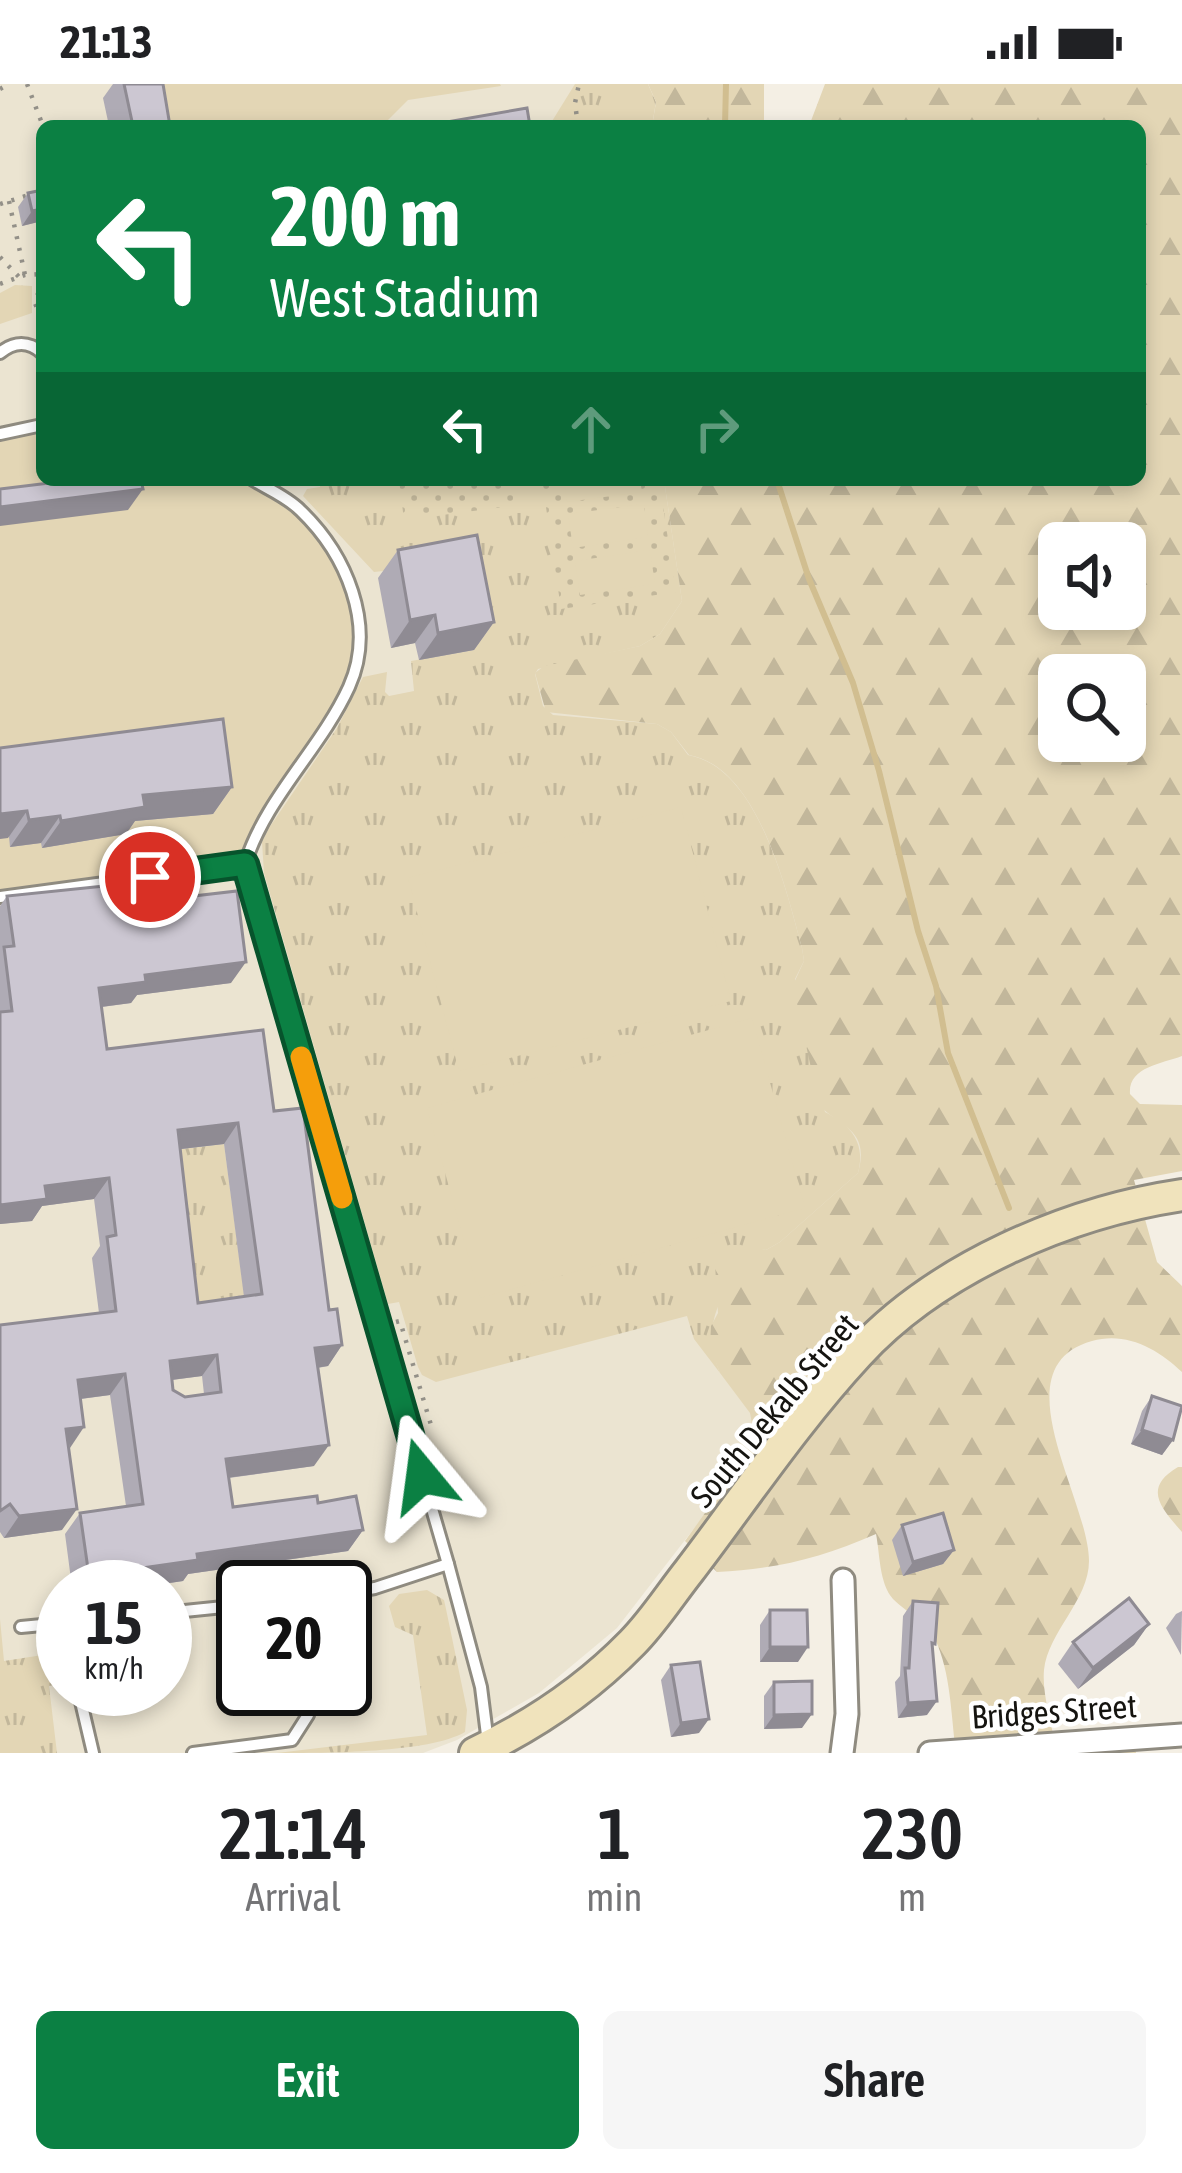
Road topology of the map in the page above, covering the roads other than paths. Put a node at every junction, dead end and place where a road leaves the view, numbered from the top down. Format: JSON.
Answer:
{"nodes":[{"id":1,"x":36,"y":349,"type":"edge"},
{"id":2,"x":0,"y":353,"type":"edge"},
{"id":3,"x":36,"y":426,"type":"edge"},
{"id":4,"x":0,"y":434,"type":"edge"},
{"id":5,"x":263,"y":486,"type":"edge"},
{"id":6,"x":245,"y":864,"type":"junction"},
{"id":7,"x":0,"y":897,"type":"edge"},
{"id":8,"x":1182,"y":1195,"type":"edge"},
{"id":9,"x":448,"y":1564,"type":"junction"},
{"id":10,"x":843,"y":1580,"type":"dead end"},
{"id":11,"x":372,"y":1588,"type":"edge"},
{"id":12,"x":36,"y":1626,"type":"edge"},
{"id":13,"x":21,"y":1627,"type":"dead end"},
{"id":14,"x":84,"y":1716,"type":"edge"},
{"id":15,"x":307,"y":1716,"type":"edge"},
{"id":16,"x":1182,"y":1735,"type":"edge"},
{"id":17,"x":484,"y":1751,"type":"edge"},
{"id":18,"x":93,"y":1753,"type":"edge"},
{"id":19,"x":193,"y":1753,"type":"edge"},
{"id":20,"x":842,"y":1753,"type":"edge"},
{"id":21,"x":930,"y":1753,"type":"edge"}],
"edges":[{"from":1,"to":2,"type":"lane"},
{"from":3,"to":4,"type":"lane"},
{"from":5,"to":6,"type":"lane"},
{"from":6,"to":7,"type":"lane"},
{"from":6,"to":9,"type":"lane"},
{"from":8,"to":17,"type":"main road","name":"South Dekalb Street"},
{"from":9,"to":11,"type":"lane"},
{"from":9,"to":17,"type":"lane"},
{"from":10,"to":20,"type":"street"},
{"from":12,"to":13,"type":"lane"},
{"from":14,"to":18,"type":"lane"},
{"from":15,"to":19,"type":"lane"},
{"from":16,"to":21,"type":"street","name":"Bridges Street"}]}
